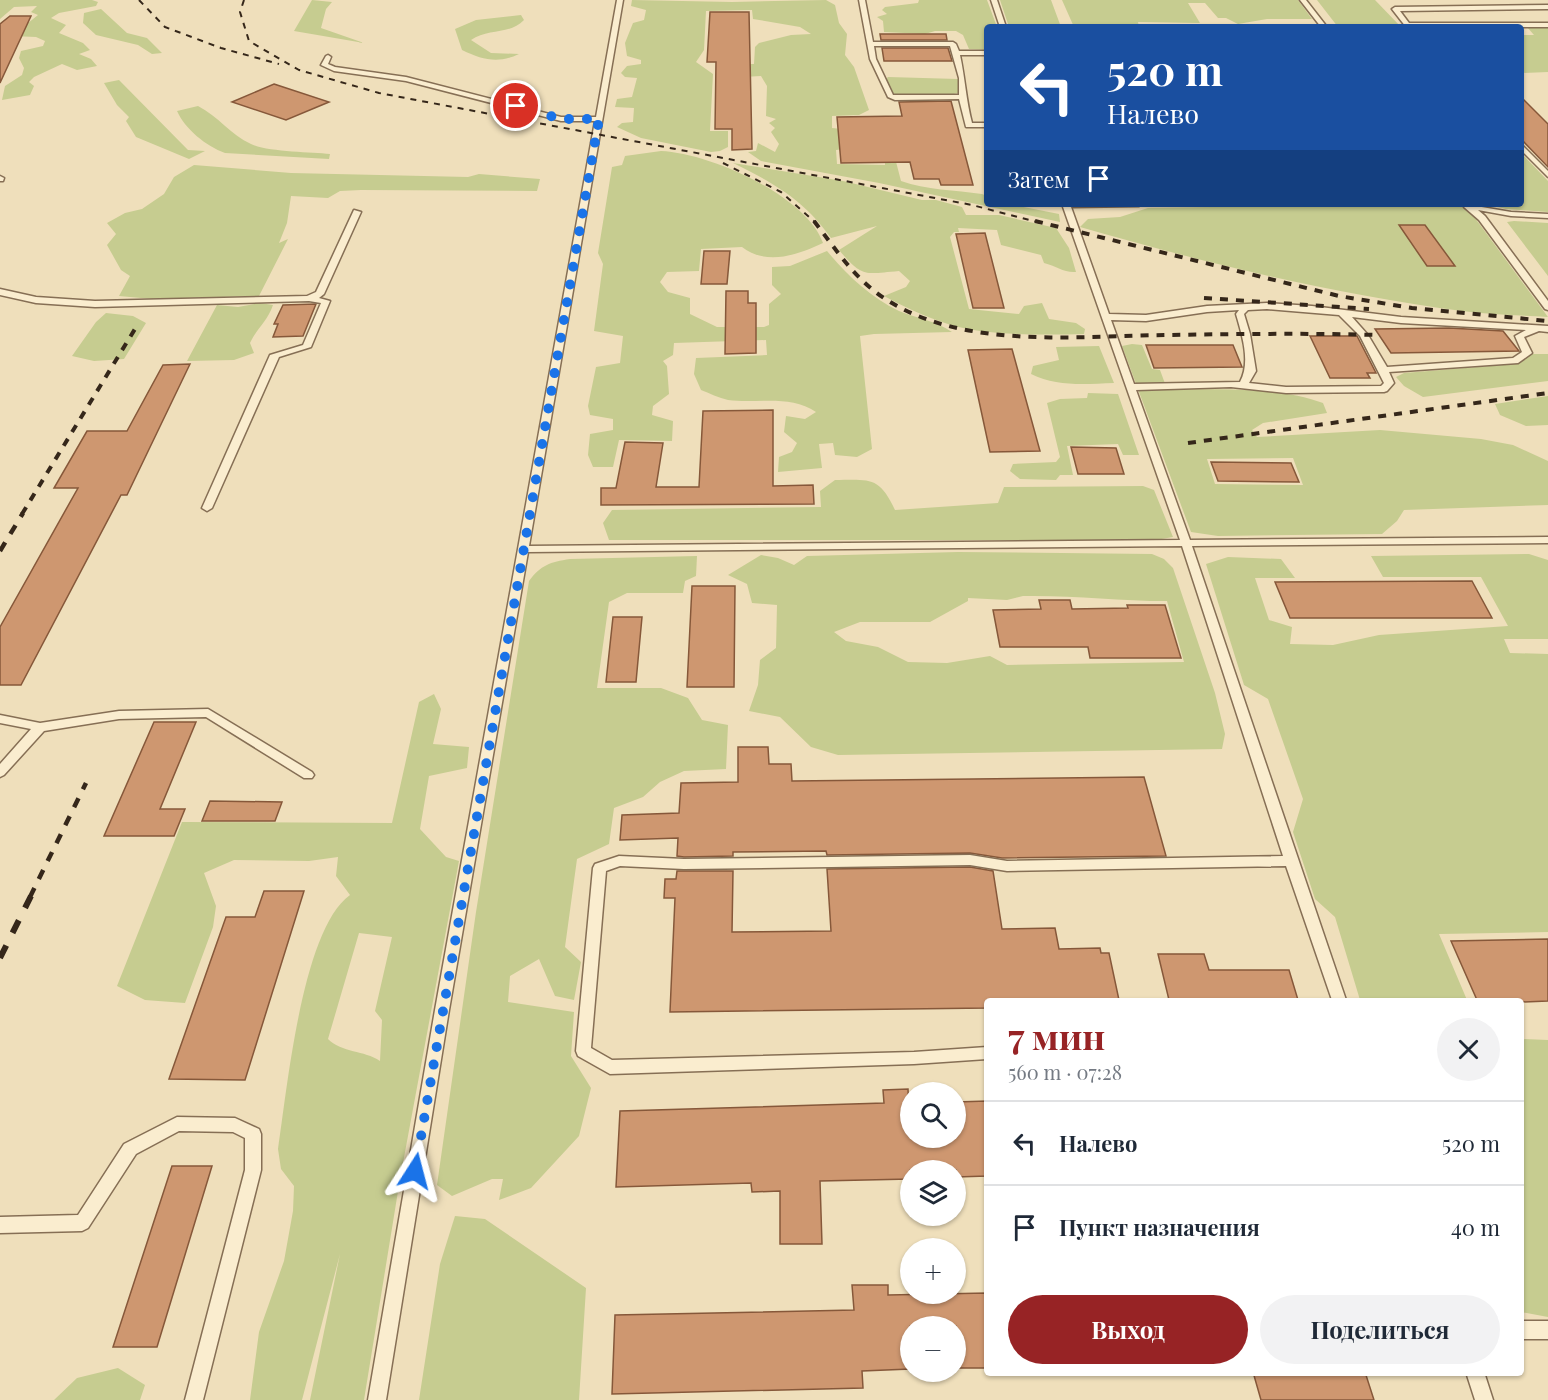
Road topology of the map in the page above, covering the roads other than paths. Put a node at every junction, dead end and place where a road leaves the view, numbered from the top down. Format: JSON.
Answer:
{"nodes":[{"id":1,"x":620,"y":0,"type":"edge"},
{"id":2,"x":862,"y":0,"type":"edge"},
{"id":3,"x":994,"y":0,"type":"edge"},
{"id":4,"x":1303,"y":0,"type":"edge"},
{"id":5,"x":1548,"y":7,"type":"edge"},
{"id":6,"x":1002,"y":24,"type":"edge"},
{"id":7,"x":1322,"y":24,"type":"edge"},
{"id":8,"x":1406,"y":24,"type":"edge"},
{"id":9,"x":1524,"y":25,"type":"edge"},
{"id":10,"x":1548,"y":25,"type":"edge"},
{"id":11,"x":870,"y":44,"type":"junction"},
{"id":12,"x":956,"y":53,"type":"junction"},
{"id":13,"x":984,"y":53,"type":"edge"},
{"id":14,"x":328,"y":57,"type":"dead end"},
{"id":15,"x":962,"y":97,"type":"junction"},
{"id":16,"x":599,"y":119,"type":"junction"},
{"id":17,"x":984,"y":125,"type":"edge"},
{"id":18,"x":1524,"y":149,"type":"edge"},
{"id":19,"x":1548,"y":176,"type":"edge"},
{"id":20,"x":1067,"y":207,"type":"edge"},
{"id":21,"x":1468,"y":207,"type":"edge"},
{"id":22,"x":1471,"y":207,"type":"edge"},
{"id":23,"x":357,"y":212,"type":"dead end"},
{"id":24,"x":1548,"y":216,"type":"edge"},
{"id":25,"x":0,"y":292,"type":"edge"},
{"id":26,"x":308,"y":298,"type":"junction"},
{"id":27,"x":1245,"y":307,"type":"junction"},
{"id":28,"x":1548,"y":307,"type":"edge"},
{"id":29,"x":1339,"y":312,"type":"junction"},
{"id":30,"x":1105,"y":317,"type":"junction"},
{"id":31,"x":1544,"y":328,"type":"edge"},
{"id":32,"x":1384,"y":370,"type":"junction"},
{"id":33,"x":1243,"y":385,"type":"junction"},
{"id":34,"x":1130,"y":387,"type":"junction"},
{"id":35,"x":207,"y":508,"type":"dead end"},
{"id":36,"x":1186,"y":543,"type":"junction"},
{"id":37,"x":1547,"y":543,"type":"edge"},
{"id":38,"x":525,"y":549,"type":"junction"},
{"id":39,"x":0,"y":719,"type":"edge"},
{"id":40,"x":40,"y":727,"type":"junction"},
{"id":41,"x":0,"y":772,"type":"edge"},
{"id":42,"x":308,"y":775,"type":"dead end"},
{"id":43,"x":1291,"y":861,"type":"junction"},
{"id":44,"x":1339,"y":998,"type":"edge"},
{"id":45,"x":984,"y":1053,"type":"edge"},
{"id":46,"x":0,"y":1225,"type":"edge"},
{"id":47,"x":1524,"y":1330,"type":"edge"},
{"id":48,"x":1548,"y":1330,"type":"edge"},
{"id":49,"x":1476,"y":1376,"type":"edge"},
{"id":50,"x":194,"y":1400,"type":"edge"},
{"id":51,"x":377,"y":1400,"type":"edge"},
{"id":52,"x":1484,"y":1400,"type":"edge"}],
"edges":[{"from":1,"to":16,"type":"lane"},
{"from":2,"to":11,"type":"lane"},
{"from":3,"to":6,"type":"lane"},
{"from":4,"to":7,"type":"lane"},
{"from":5,"to":8,"type":"lane"},
{"from":9,"to":10,"type":"lane"},
{"from":11,"to":12,"type":"lane"},
{"from":11,"to":15,"type":"lane"},
{"from":12,"to":13,"type":"lane"},
{"from":12,"to":15,"type":"lane"},
{"from":14,"to":16,"type":"lane"},
{"from":15,"to":17,"type":"lane"},
{"from":16,"to":38,"type":"lane"},
{"from":18,"to":19,"type":"lane"},
{"from":20,"to":30,"type":"lane"},
{"from":21,"to":28,"type":"lane"},
{"from":22,"to":24,"type":"lane"},
{"from":23,"to":26,"type":"lane"},
{"from":25,"to":26,"type":"lane"},
{"from":26,"to":35,"type":"lane"},
{"from":27,"to":29,"type":"lane"},
{"from":27,"to":30,"type":"lane"},
{"from":27,"to":33,"type":"lane"},
{"from":29,"to":31,"type":"lane"},
{"from":29,"to":32,"type":"lane"},
{"from":30,"to":34,"type":"lane"},
{"from":31,"to":32,"type":"lane"},
{"from":32,"to":33,"type":"lane"},
{"from":33,"to":34,"type":"lane"},
{"from":34,"to":36,"type":"lane"},
{"from":36,"to":37,"type":"lane"},
{"from":36,"to":38,"type":"lane"},
{"from":36,"to":43,"type":"lane"},
{"from":38,"to":51,"type":"lane"},
{"from":39,"to":40,"type":"lane"},
{"from":40,"to":41,"type":"lane"},
{"from":40,"to":42,"type":"lane"},
{"from":43,"to":44,"type":"lane"},
{"from":43,"to":45,"type":"lane"},
{"from":46,"to":50,"type":"lane"},
{"from":47,"to":48,"type":"lane"},
{"from":49,"to":52,"type":"lane"}]}
